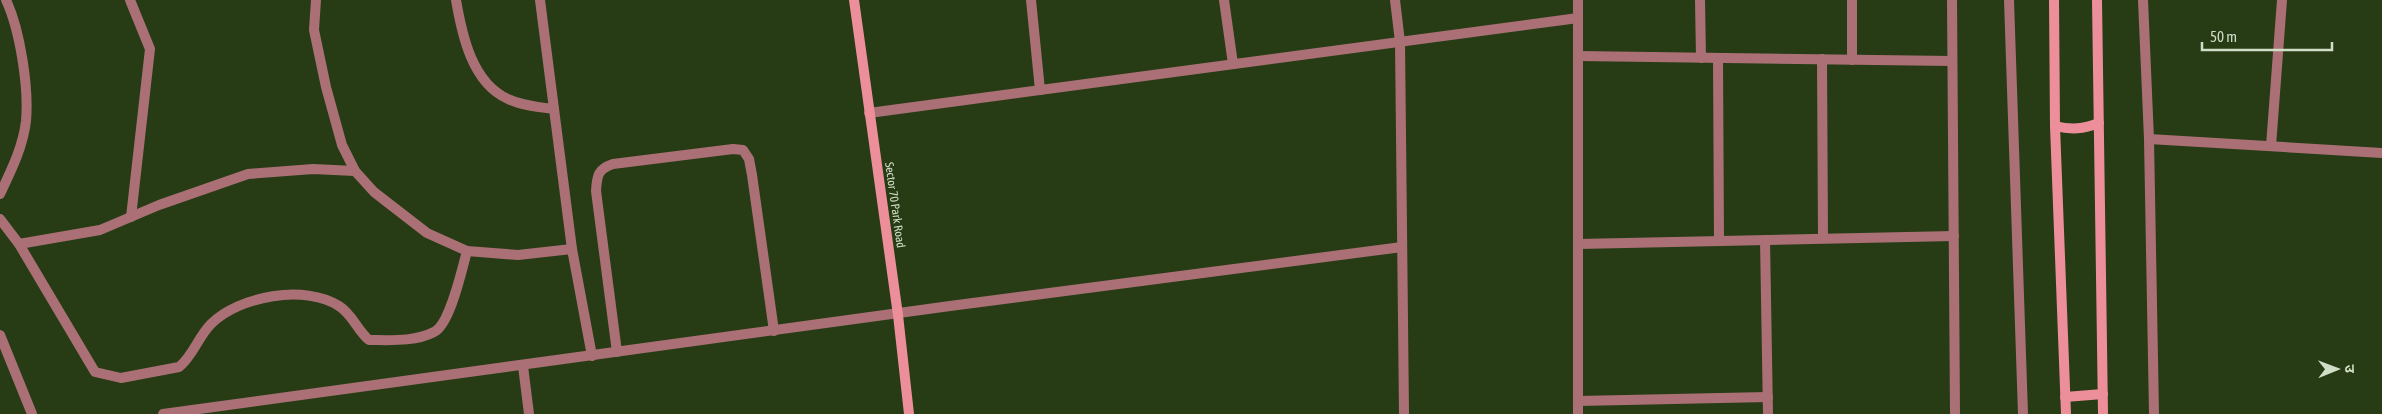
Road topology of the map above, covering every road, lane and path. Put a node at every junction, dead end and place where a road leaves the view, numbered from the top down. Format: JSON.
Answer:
{"nodes":[{"id":1,"x":6,"y":0,"type":"edge"},
{"id":2,"x":130,"y":0,"type":"edge"},
{"id":3,"x":316,"y":0,"type":"edge"},
{"id":4,"x":456,"y":0,"type":"edge"},
{"id":5,"x":540,"y":0,"type":"edge"},
{"id":6,"x":854,"y":0,"type":"edge"},
{"id":7,"x":1031,"y":0,"type":"edge"},
{"id":8,"x":1224,"y":0,"type":"edge"},
{"id":9,"x":1395,"y":0,"type":"edge"},
{"id":10,"x":1578,"y":0,"type":"edge"},
{"id":11,"x":1700,"y":0,"type":"edge"},
{"id":12,"x":1852,"y":0,"type":"edge"},
{"id":13,"x":1952,"y":0,"type":"edge"},
{"id":14,"x":2009,"y":0,"type":"edge"},
{"id":15,"x":2054,"y":0,"type":"edge"},
{"id":16,"x":2097,"y":0,"type":"edge"},
{"id":17,"x":2143,"y":0,"type":"edge"},
{"id":18,"x":2282,"y":0,"type":"edge"},
{"id":19,"x":1578,"y":18,"type":"junction"},
{"id":20,"x":1400,"y":42,"type":"junction"},
{"id":21,"x":1578,"y":56,"type":"junction"},
{"id":22,"x":1701,"y":58,"type":"junction"},
{"id":23,"x":1718,"y":58,"type":"junction"},
{"id":24,"x":1822,"y":60,"type":"junction"},
{"id":25,"x":1852,"y":60,"type":"junction"},
{"id":26,"x":1952,"y":61,"type":"junction"},
{"id":27,"x":1233,"y":64,"type":"junction"},
{"id":28,"x":1040,"y":90,"type":"junction"},
{"id":29,"x":554,"y":109,"type":"junction"},
{"id":30,"x":869,"y":113,"type":"junction"},
{"id":31,"x":2099,"y":123,"type":"junction"},
{"id":32,"x":2055,"y":126,"type":"junction"},
{"id":33,"x":2149,"y":140,"type":"junction"},
{"id":34,"x":2271,"y":146,"type":"junction"},
{"id":35,"x":2382,"y":153,"type":"edge"},
{"id":36,"x":355,"y":171,"type":"junction"},
{"id":37,"x":0,"y":194,"type":"edge"},
{"id":38,"x":130,"y":217,"type":"junction"},
{"id":39,"x":0,"y":219,"type":"edge"},
{"id":40,"x":1954,"y":236,"type":"junction"},
{"id":41,"x":1824,"y":238,"type":"junction"},
{"id":42,"x":1765,"y":240,"type":"junction"},
{"id":43,"x":1719,"y":241,"type":"junction"},
{"id":44,"x":19,"y":244,"type":"junction"},
{"id":45,"x":1578,"y":244,"type":"junction"},
{"id":46,"x":1402,"y":247,"type":"junction"},
{"id":47,"x":572,"y":249,"type":"junction"},
{"id":48,"x":467,"y":252,"type":"junction"},
{"id":49,"x":898,"y":315,"type":"junction"},
{"id":50,"x":774,"y":331,"type":"junction"},
{"id":51,"x":0,"y":335,"type":"edge"},
{"id":52,"x":617,"y":352,"type":"junction"},
{"id":53,"x":592,"y":356,"type":"junction"},
{"id":54,"x":523,"y":366,"type":"junction"},
{"id":55,"x":2103,"y":394,"type":"junction"},
{"id":56,"x":1768,"y":397,"type":"junction"},
{"id":57,"x":2065,"y":398,"type":"junction"},
{"id":58,"x":1578,"y":401,"type":"junction"},
{"id":59,"x":32,"y":414,"type":"edge"},
{"id":60,"x":163,"y":414,"type":"edge"},
{"id":61,"x":529,"y":414,"type":"edge"},
{"id":62,"x":910,"y":414,"type":"edge"},
{"id":63,"x":1404,"y":414,"type":"edge"},
{"id":64,"x":1578,"y":414,"type":"edge"},
{"id":65,"x":1768,"y":414,"type":"edge"},
{"id":66,"x":1956,"y":414,"type":"edge"},
{"id":67,"x":2023,"y":414,"type":"edge"},
{"id":68,"x":2066,"y":414,"type":"edge"},
{"id":69,"x":2103,"y":414,"type":"edge"},
{"id":70,"x":2154,"y":414,"type":"edge"}],
"edges":[{"from":1,"to":37,"type":"street"},
{"from":2,"to":38,"type":"street"},
{"from":3,"to":36,"type":"street"},
{"from":4,"to":29,"type":"street"},
{"from":5,"to":29,"type":"street"},
{"from":6,"to":30,"type":"street","name":"Sector 70 Park Road"},
{"from":7,"to":28,"type":"street"},
{"from":8,"to":27,"type":"street"},
{"from":9,"to":20,"type":"street"},
{"from":10,"to":19,"type":"street"},
{"from":11,"to":22,"type":"street"},
{"from":12,"to":25,"type":"street"},
{"from":13,"to":26,"type":"street"},
{"from":14,"to":67,"type":"street"},
{"from":15,"to":32,"type":"street"},
{"from":16,"to":31,"type":"street"},
{"from":17,"to":33,"type":"street"},
{"from":18,"to":34,"type":"street"},
{"from":19,"to":20,"type":"street"},
{"from":19,"to":21,"type":"street"},
{"from":20,"to":27,"type":"street"},
{"from":20,"to":46,"type":"street"},
{"from":21,"to":22,"type":"street"},
{"from":21,"to":45,"type":"street"},
{"from":22,"to":23,"type":"street"},
{"from":23,"to":24,"type":"street"},
{"from":23,"to":43,"type":"street"},
{"from":24,"to":25,"type":"street"},
{"from":24,"to":41,"type":"street"},
{"from":25,"to":26,"type":"street"},
{"from":26,"to":40,"type":"street"},
{"from":27,"to":28,"type":"street"},
{"from":28,"to":30,"type":"street"},
{"from":29,"to":47,"type":"street"},
{"from":30,"to":49,"type":"street","name":"Sector 70 Park Road"},
{"from":31,"to":32,"type":"street"},
{"from":31,"to":55,"type":"street"},
{"from":32,"to":57,"type":"street"},
{"from":33,"to":34,"type":"street"},
{"from":33,"to":70,"type":"street"},
{"from":34,"to":35,"type":"street"},
{"from":36,"to":38,"type":"street"},
{"from":36,"to":48,"type":"street"},
{"from":38,"to":44,"type":"street"},
{"from":39,"to":44,"type":"street"},
{"from":40,"to":41,"type":"street"},
{"from":40,"to":66,"type":"street"},
{"from":41,"to":42,"type":"street"},
{"from":42,"to":43,"type":"street"},
{"from":42,"to":56,"type":"street"},
{"from":43,"to":45,"type":"street"},
{"from":44,"to":48,"type":"street"},
{"from":45,"to":58,"type":"street"},
{"from":46,"to":49,"type":"street"},
{"from":46,"to":63,"type":"street"},
{"from":47,"to":48,"type":"street"},
{"from":47,"to":53,"type":"street"},
{"from":49,"to":50,"type":"street"},
{"from":49,"to":62,"type":"street","name":"Sector 70 Park Road"},
{"from":50,"to":52,"type":"street"},
{"from":50,"to":52,"type":"street"},
{"from":51,"to":59,"type":"street"},
{"from":52,"to":53,"type":"street"},
{"from":53,"to":54,"type":"street"},
{"from":54,"to":60,"type":"street"},
{"from":54,"to":61,"type":"street"},
{"from":55,"to":57,"type":"street"},
{"from":55,"to":69,"type":"street"},
{"from":56,"to":58,"type":"street"},
{"from":56,"to":65,"type":"street"},
{"from":57,"to":68,"type":"street"},
{"from":58,"to":64,"type":"street"}]}
